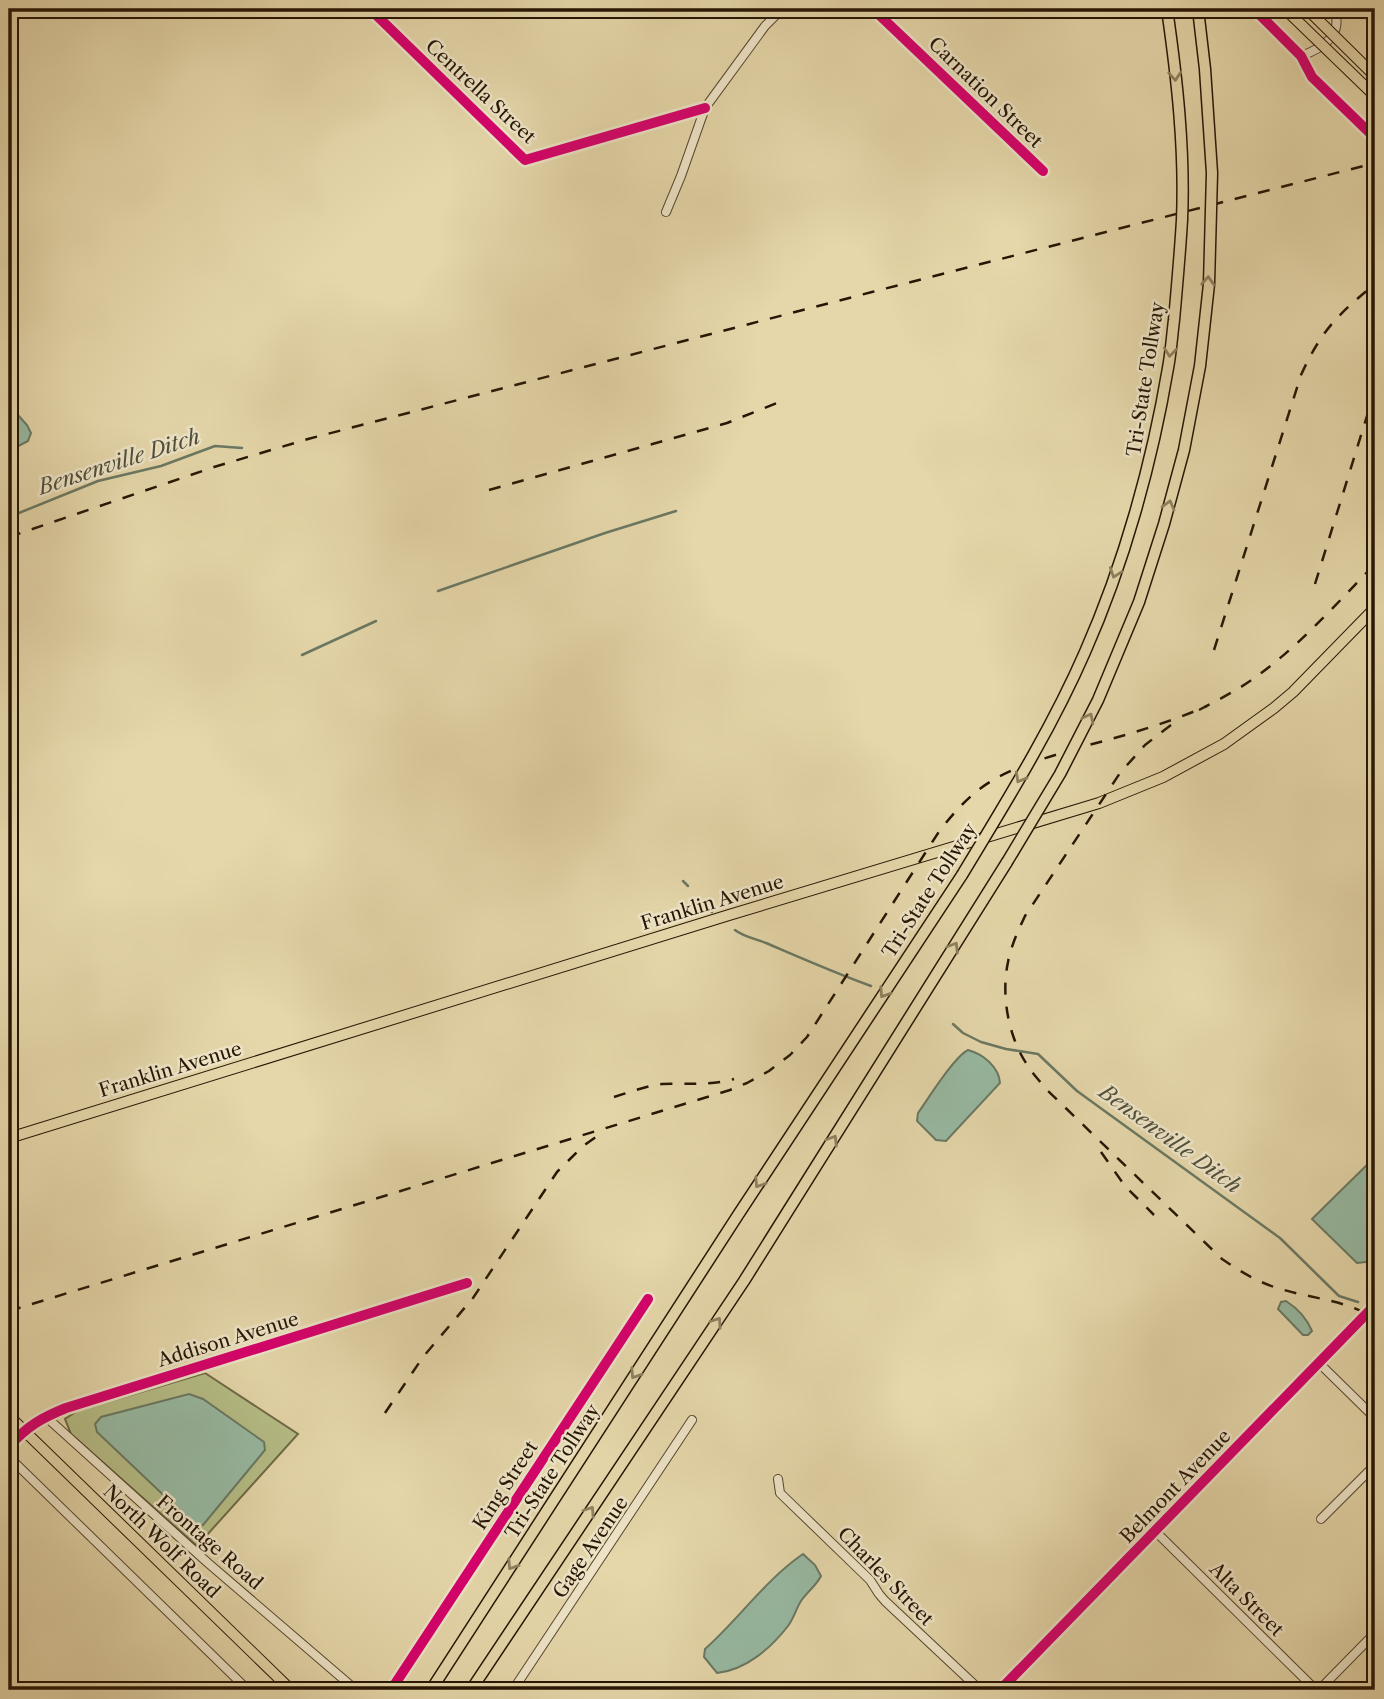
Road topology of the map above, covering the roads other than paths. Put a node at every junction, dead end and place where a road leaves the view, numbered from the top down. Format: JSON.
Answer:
{"nodes":[{"id":1,"x":370,"y":9,"type":"edge"},
{"id":2,"x":782,"y":9,"type":"edge"},
{"id":3,"x":873,"y":9,"type":"edge"},
{"id":4,"x":1167,"y":9,"type":"edge"},
{"id":5,"x":1198,"y":9,"type":"edge"},
{"id":6,"x":1254,"y":9,"type":"edge"},
{"id":7,"x":1285,"y":9,"type":"edge"},
{"id":8,"x":1307,"y":9,"type":"edge"},
{"id":9,"x":1334,"y":9,"type":"edge"},
{"id":10,"x":1301,"y":56,"type":"junction"},
{"id":11,"x":1375,"y":76,"type":"edge"},
{"id":12,"x":1375,"y":96,"type":"edge"},
{"id":13,"x":705,"y":108,"type":"junction"},
{"id":14,"x":1374,"y":138,"type":"edge"},
{"id":15,"x":1043,"y":171,"type":"dead end"},
{"id":16,"x":666,"y":212,"type":"dead end"},
{"id":17,"x":1375,"y":608,"type":"edge"},
{"id":18,"x":9,"y":1138,"type":"edge"},
{"id":19,"x":467,"y":1283,"type":"dead end"},
{"id":20,"x":648,"y":1299,"type":"dead end"},
{"id":21,"x":1375,"y":1305,"type":"edge"},
{"id":22,"x":1319,"y":1363,"type":"junction"},
{"id":23,"x":9,"y":1416,"type":"edge"},
{"id":24,"x":45,"y":1416,"type":"junction"},
{"id":25,"x":1375,"y":1418,"type":"edge"},
{"id":26,"x":692,"y":1420,"type":"dead end"},
{"id":27,"x":24,"y":1431,"type":"junction"},
{"id":28,"x":9,"y":1446,"type":"edge"},
{"id":29,"x":9,"y":1457,"type":"edge"},
{"id":30,"x":1375,"y":1465,"type":"edge"},
{"id":31,"x":778,"y":1479,"type":"dead end"},
{"id":32,"x":1321,"y":1519,"type":"dead end"},
{"id":33,"x":1155,"y":1531,"type":"junction"},
{"id":34,"x":1375,"y":1633,"type":"edge"},
{"id":35,"x":248,"y":1690,"type":"edge"},
{"id":36,"x":291,"y":1690,"type":"edge"},
{"id":37,"x":356,"y":1690,"type":"edge"},
{"id":38,"x":391,"y":1690,"type":"edge"},
{"id":39,"x":431,"y":1690,"type":"edge"},
{"id":40,"x":471,"y":1690,"type":"edge"},
{"id":41,"x":513,"y":1690,"type":"edge"},
{"id":42,"x":980,"y":1690,"type":"edge"},
{"id":43,"x":1000,"y":1690,"type":"edge"},
{"id":44,"x":1317,"y":1690,"type":"edge"}],
"edges":[{"from":1,"to":13,"type":"street","name":"Centrella Street"},
{"from":2,"to":13,"type":"street"},
{"from":3,"to":15,"type":"street","name":"Carnation Street"},
{"from":4,"to":39,"type":"highway","name":"Tri-State Tollway","one_way":true,"bridge":true},
{"from":40,"to":5,"type":"highway","one_way":true,"bridge":true},
{"from":6,"to":10,"type":"street"},
{"from":7,"to":12,"type":"main road","bridge":true},
{"from":8,"to":11,"type":"main road","bridge":true},
{"from":9,"to":10,"type":"street"},
{"from":10,"to":14,"type":"street"},
{"from":13,"to":16,"type":"street"},
{"from":17,"to":18,"type":"main road","name":"Franklin Avenue"},
{"from":19,"to":24,"type":"street","name":"Addison Avenue"},
{"from":20,"to":38,"type":"street","name":"King Street"},
{"from":21,"to":22,"type":"street","name":"Belmont Avenue"},
{"from":22,"to":25,"type":"street"},
{"from":22,"to":33,"type":"street","name":"Belmont Avenue"},
{"from":23,"to":27,"type":"main road","name":"North Wolf Road"},
{"from":24,"to":27,"type":"street","name":"Addison Avenue"},
{"from":24,"to":37,"type":"street","name":"Frontage Road"},
{"from":26,"to":41,"type":"street","name":"Gage Avenue"},
{"from":27,"to":28,"type":"street","name":"Addison Avenue"},
{"from":27,"to":36,"type":"main road","name":"North Wolf Road"},
{"from":29,"to":35,"type":"street"},
{"from":30,"to":32,"type":"street"},
{"from":31,"to":42,"type":"street","name":"Charles Street"},
{"from":33,"to":43,"type":"street","name":"Belmont Avenue"},
{"from":33,"to":44,"type":"street","name":"Alta Street"},
{"from":34,"to":44,"type":"street"}]}
